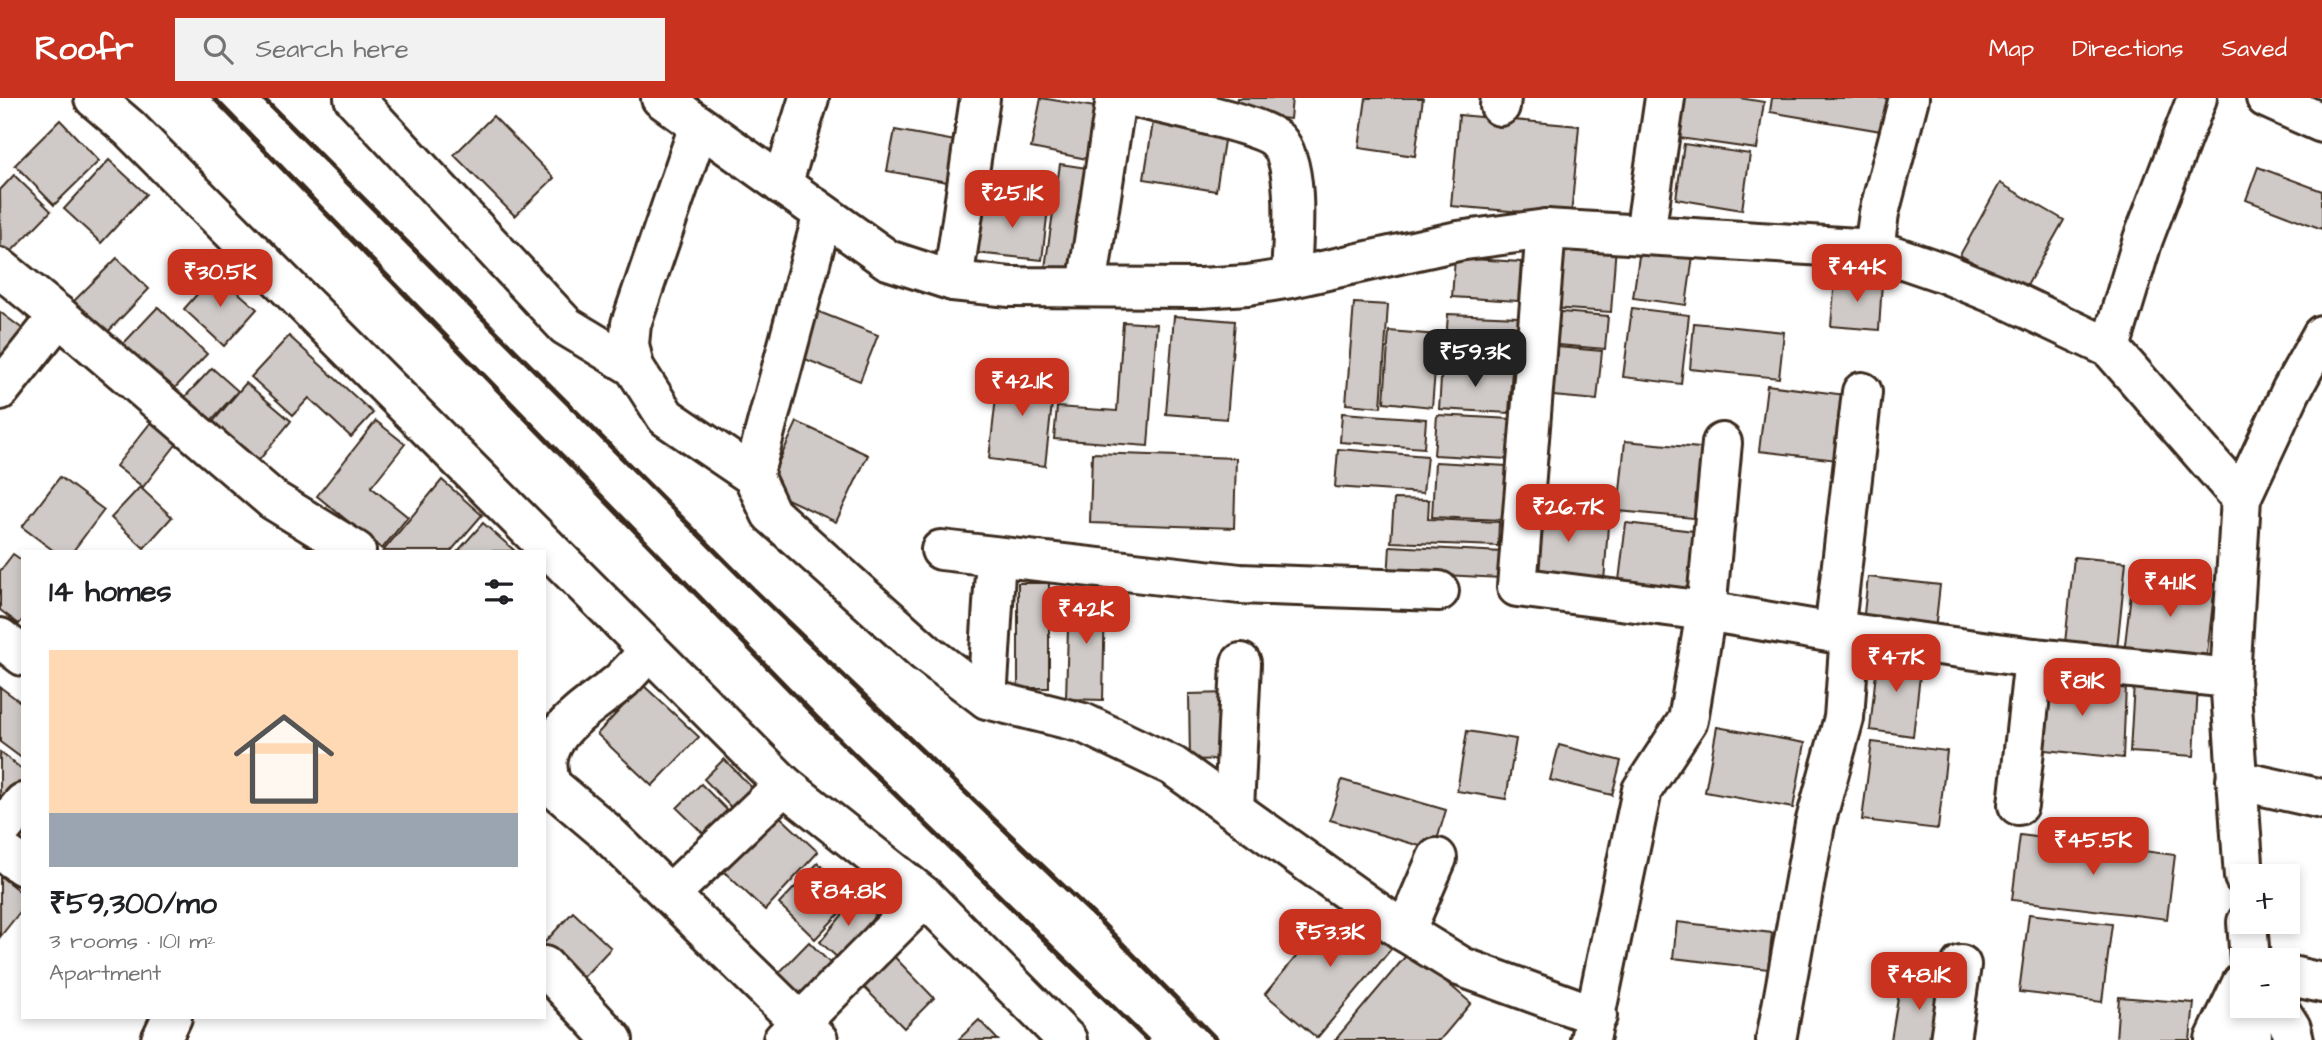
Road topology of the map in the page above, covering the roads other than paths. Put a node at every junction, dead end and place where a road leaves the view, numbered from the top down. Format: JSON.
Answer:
{"nodes":[{"id":1,"x":94,"y":98,"type":"edge"},
{"id":2,"x":354,"y":98,"type":"edge"},
{"id":3,"x":661,"y":98,"type":"edge"},
{"id":4,"x":809,"y":98,"type":"edge"},
{"id":5,"x":980,"y":98,"type":"edge"},
{"id":6,"x":1116,"y":98,"type":"edge"},
{"id":7,"x":1137,"y":98,"type":"edge"},
{"id":8,"x":1665,"y":98,"type":"edge"},
{"id":9,"x":1909,"y":98,"type":"edge"},
{"id":10,"x":2197,"y":98,"type":"edge"},
{"id":11,"x":2266,"y":98,"type":"edge"},
{"id":12,"x":2322,"y":123,"type":"edge"},
{"id":13,"x":699,"y":127,"type":"junction"},
{"id":14,"x":782,"y":185,"type":"junction"},
{"id":15,"x":823,"y":214,"type":"junction"},
{"id":16,"x":1546,"y":229,"type":"junction"},
{"id":17,"x":1645,"y":234,"type":"junction"},
{"id":18,"x":1874,"y":249,"type":"junction"},
{"id":19,"x":0,"y":268,"type":"edge"},
{"id":20,"x":1291,"y":278,"type":"junction"},
{"id":21,"x":953,"y":281,"type":"junction"},
{"id":22,"x":1087,"y":287,"type":"junction"},
{"id":23,"x":59,"y":316,"type":"junction"},
{"id":24,"x":2322,"y":335,"type":"edge"},
{"id":25,"x":2110,"y":348,"type":"junction"},
{"id":26,"x":634,"y":367,"type":"junction"},
{"id":27,"x":0,"y":390,"type":"edge"},
{"id":28,"x":1862,"y":392,"type":"dead end"},
{"id":29,"x":1722,"y":443,"type":"dead end"},
{"id":30,"x":753,"y":476,"type":"junction"},
{"id":31,"x":2241,"y":498,"type":"junction"},
{"id":32,"x":354,"y":550,"type":"edge"},
{"id":33,"x":941,"y":550,"type":"dead end"},
{"id":34,"x":996,"y":557,"type":"junction"},
{"id":35,"x":1439,"y":591,"type":"dead end"},
{"id":36,"x":1706,"y":611,"type":"junction"},
{"id":37,"x":1842,"y":633,"type":"junction"},
{"id":38,"x":0,"y":638,"type":"edge"},
{"id":39,"x":648,"y":652,"type":"junction"},
{"id":40,"x":21,"y":654,"type":"edge"},
{"id":41,"x":2034,"y":658,"type":"junction"},
{"id":42,"x":1241,"y":663,"type":"dead end"},
{"id":43,"x":2230,"y":678,"type":"junction"},
{"id":44,"x":987,"y":699,"type":"junction"},
{"id":45,"x":557,"y":708,"type":"edge"},
{"id":46,"x":2236,"y":780,"type":"junction"},
{"id":47,"x":784,"y":785,"type":"junction"},
{"id":48,"x":2322,"y":799,"type":"edge"},
{"id":49,"x":21,"y":805,"type":"edge"},
{"id":50,"x":2018,"y":805,"type":"dead end"},
{"id":51,"x":1234,"y":810,"type":"junction"},
{"id":52,"x":0,"y":831,"type":"edge"},
{"id":53,"x":0,"y":850,"type":"edge"},
{"id":54,"x":1437,"y":858,"type":"dead end"},
{"id":55,"x":2243,"y":864,"type":"edge"},
{"id":56,"x":21,"y":865,"type":"edge"},
{"id":57,"x":670,"y":894,"type":"junction"},
{"id":58,"x":925,"y":897,"type":"junction"},
{"id":59,"x":1405,"y":932,"type":"junction"},
{"id":60,"x":1961,"y":965,"type":"dead end"},
{"id":61,"x":546,"y":968,"type":"edge"},
{"id":62,"x":2300,"y":978,"type":"edge"},
{"id":63,"x":2322,"y":984,"type":"edge"},
{"id":64,"x":2230,"y":1008,"type":"edge"},
{"id":65,"x":2251,"y":1018,"type":"edge"},
{"id":66,"x":2285,"y":1018,"type":"edge"},
{"id":67,"x":171,"y":1019,"type":"edge"},
{"id":68,"x":1593,"y":1028,"type":"edge"},
{"id":69,"x":801,"y":1035,"type":"edge"},
{"id":70,"x":161,"y":1040,"type":"edge"},
{"id":71,"x":613,"y":1040,"type":"edge"},
{"id":72,"x":1067,"y":1040,"type":"edge"},
{"id":73,"x":1776,"y":1040,"type":"edge"},
{"id":74,"x":1950,"y":1040,"type":"edge"},
{"id":75,"x":2215,"y":1040,"type":"edge"},
{"id":76,"x":2252,"y":1040,"type":"edge"},
{"id":77,"x":2294,"y":1040,"type":"edge"}],
"edges":[{"from":1,"to":39,"type":"street"},
{"from":2,"to":26,"type":"street"},
{"from":3,"to":13,"type":"street"},
{"from":4,"to":14,"type":"street"},
{"from":5,"to":21,"type":"street"},
{"from":6,"to":22,"type":"street"},
{"from":7,"to":20,"type":"street"},
{"from":8,"to":17,"type":"street"},
{"from":9,"to":18,"type":"street"},
{"from":10,"to":25,"type":"street"},
{"from":11,"to":12,"type":"street"},
{"from":13,"to":14,"type":"street"},
{"from":13,"to":26,"type":"street"},
{"from":14,"to":15,"type":"street"},
{"from":15,"to":21,"type":"street"},
{"from":15,"to":30,"type":"street"},
{"from":16,"to":17,"type":"street"},
{"from":16,"to":20,"type":"street"},
{"from":16,"to":36,"type":"street"},
{"from":17,"to":18,"type":"street"},
{"from":18,"to":25,"type":"street"},
{"from":19,"to":23,"type":"street"},
{"from":20,"to":22,"type":"street"},
{"from":21,"to":22,"type":"street"},
{"from":23,"to":27,"type":"street"},
{"from":23,"to":32,"type":"street"},
{"from":24,"to":31,"type":"street"},
{"from":25,"to":31,"type":"street"},
{"from":26,"to":30,"type":"street"},
{"from":28,"to":37,"type":"street"},
{"from":29,"to":36,"type":"street"},
{"from":30,"to":44,"type":"street"},
{"from":31,"to":43,"type":"street"},
{"from":33,"to":34,"type":"street"},
{"from":34,"to":35,"type":"street"},
{"from":34,"to":44,"type":"street"},
{"from":36,"to":37,"type":"street"},
{"from":36,"to":68,"type":"street"},
{"from":37,"to":41,"type":"street"},
{"from":37,"to":73,"type":"street"},
{"from":38,"to":40,"type":"street"},
{"from":39,"to":45,"type":"street"},
{"from":39,"to":47,"type":"street"},
{"from":41,"to":43,"type":"street"},
{"from":41,"to":50,"type":"street"},
{"from":42,"to":51,"type":"street"},
{"from":43,"to":46,"type":"street"},
{"from":44,"to":51,"type":"street"},
{"from":45,"to":57,"type":"street"},
{"from":46,"to":48,"type":"street"},
{"from":46,"to":55,"type":"street"},
{"from":47,"to":57,"type":"street"},
{"from":47,"to":58,"type":"street"},
{"from":49,"to":52,"type":"street"},
{"from":51,"to":59,"type":"street"},
{"from":53,"to":56,"type":"street"},
{"from":54,"to":59,"type":"street"},
{"from":57,"to":69,"type":"street"},
{"from":58,"to":69,"type":"street"},
{"from":58,"to":72,"type":"street"},
{"from":59,"to":68,"type":"street"},
{"from":60,"to":74,"type":"street"},
{"from":61,"to":71,"type":"street"},
{"from":62,"to":63,"type":"street"},
{"from":64,"to":75,"type":"street"},
{"from":65,"to":76,"type":"street"},
{"from":66,"to":77,"type":"street"},
{"from":67,"to":70,"type":"street"}]}
